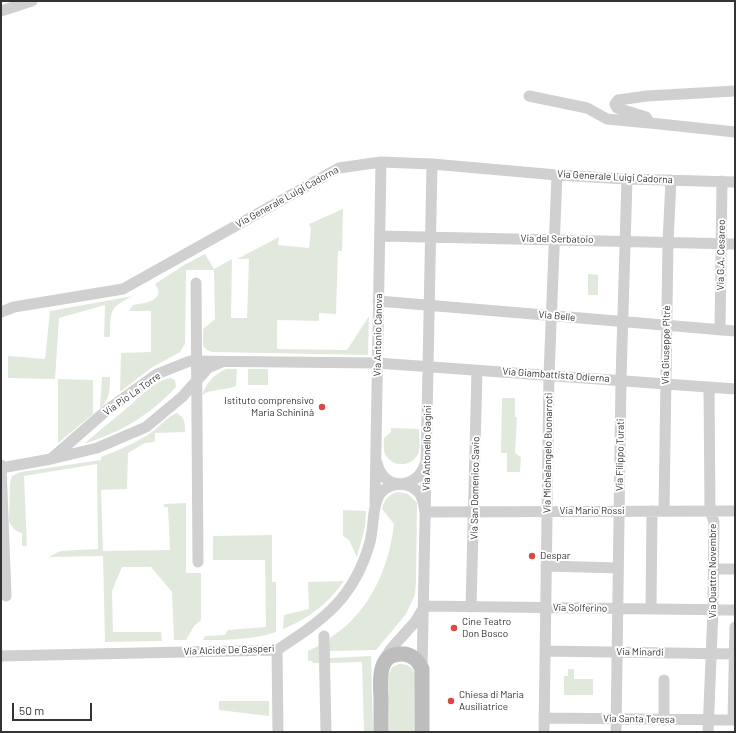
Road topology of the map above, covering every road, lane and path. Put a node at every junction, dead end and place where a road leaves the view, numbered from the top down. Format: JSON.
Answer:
{"nodes":[{"id":1,"x":32,"y":1,"type":"edge"},
{"id":2,"x":1,"y":11,"type":"edge"},
{"id":3,"x":735,"y":91,"type":"edge"},
{"id":4,"x":529,"y":96,"type":"dead end"},
{"id":5,"x":650,"y":123,"type":"junction"},
{"id":6,"x":735,"y":132,"type":"edge"},
{"id":7,"x":381,"y":162,"type":"junction"},
{"id":8,"x":432,"y":164,"type":"junction"},
{"id":9,"x":557,"y":175,"type":"junction"},
{"id":10,"x":627,"y":179,"type":"junction"},
{"id":11,"x":671,"y":180,"type":"junction"},
{"id":12,"x":722,"y":181,"type":"junction"},
{"id":13,"x":735,"y":182,"type":"edge"},
{"id":14,"x":380,"y":236,"type":"junction"},
{"id":15,"x":431,"y":238,"type":"junction"},
{"id":16,"x":554,"y":239,"type":"junction"},
{"id":17,"x":625,"y":241,"type":"junction"},
{"id":18,"x":668,"y":242,"type":"junction"},
{"id":19,"x":720,"y":243,"type":"junction"},
{"id":20,"x":735,"y":244,"type":"edge"},
{"id":21,"x":196,"y":283,"type":"dead end"},
{"id":22,"x":378,"y":301,"type":"junction"},
{"id":23,"x":430,"y":305,"type":"junction"},
{"id":24,"x":1,"y":312,"type":"edge"},
{"id":25,"x":552,"y":316,"type":"junction"},
{"id":26,"x":623,"y":322,"type":"junction"},
{"id":27,"x":667,"y":326,"type":"junction"},
{"id":28,"x":720,"y":330,"type":"junction"},
{"id":29,"x":735,"y":331,"type":"edge"},
{"id":30,"x":196,"y":360,"type":"junction"},
{"id":31,"x":227,"y":360,"type":"junction"},
{"id":32,"x":377,"y":363,"type":"junction"},
{"id":33,"x":428,"y":366,"type":"junction"},
{"id":34,"x":477,"y":370,"type":"junction"},
{"id":35,"x":550,"y":375,"type":"junction"},
{"id":36,"x":621,"y":380,"type":"junction"},
{"id":37,"x":196,"y":381,"type":"junction"},
{"id":38,"x":666,"y":383,"type":"junction"},
{"id":39,"x":709,"y":387,"type":"junction"},
{"id":40,"x":735,"y":389,"type":"edge"},
{"id":41,"x":375,"y":454,"type":"junction"},
{"id":42,"x":51,"y":459,"type":"junction"},
{"id":43,"x":426,"y":461,"type":"junction"},
{"id":44,"x":1,"y":467,"type":"edge"},
{"id":45,"x":400,"y":484,"type":"junction"},
{"id":46,"x":375,"y":509,"type":"junction"},
{"id":47,"x":547,"y":511,"type":"junction"},
{"id":48,"x":619,"y":511,"type":"junction"},
{"id":49,"x":652,"y":511,"type":"junction"},
{"id":50,"x":664,"y":511,"type":"junction"},
{"id":51,"x":710,"y":511,"type":"junction"},
{"id":52,"x":735,"y":511,"type":"edge"},
{"id":53,"x":425,"y":512,"type":"junction"},
{"id":54,"x":474,"y":512,"type":"junction"},
{"id":55,"x":198,"y":562,"type":"dead end"},
{"id":56,"x":546,"y":566,"type":"junction"},
{"id":57,"x":618,"y":568,"type":"junction"},
{"id":58,"x":713,"y":569,"type":"junction"},
{"id":59,"x":735,"y":569,"type":"edge"},
{"id":60,"x":6,"y":596,"type":"dead end"},
{"id":61,"x":424,"y":606,"type":"junction"},
{"id":62,"x":471,"y":607,"type":"junction"},
{"id":63,"x":546,"y":608,"type":"junction"},
{"id":64,"x":618,"y":609,"type":"junction"},
{"id":65,"x":651,"y":609,"type":"junction"},
{"id":66,"x":714,"y":610,"type":"junction"},
{"id":67,"x":735,"y":610,"type":"edge"},
{"id":68,"x":735,"y":628,"type":"edge"},
{"id":69,"x":324,"y":636,"type":"dead end"},
{"id":70,"x":277,"y":650,"type":"junction"},
{"id":71,"x":545,"y":651,"type":"junction"},
{"id":72,"x":617,"y":652,"type":"junction"},
{"id":73,"x":712,"y":653,"type":"junction"},
{"id":74,"x":735,"y":654,"type":"edge"},
{"id":75,"x":1,"y":656,"type":"edge"},
{"id":76,"x":381,"y":672,"type":"junction"},
{"id":77,"x":422,"y":675,"type":"junction"},
{"id":78,"x":664,"y":680,"type":"dead end"},
{"id":79,"x":544,"y":718,"type":"junction"},
{"id":80,"x":616,"y":718,"type":"junction"},
{"id":81,"x":664,"y":720,"type":"junction"},
{"id":82,"x":709,"y":720,"type":"junction"},
{"id":83,"x":734,"y":720,"type":"edge"},
{"id":84,"x":278,"y":732,"type":"edge"},
{"id":85,"x":326,"y":732,"type":"edge"},
{"id":86,"x":381,"y":732,"type":"edge"},
{"id":87,"x":422,"y":732,"type":"edge"},
{"id":88,"x":544,"y":732,"type":"edge"},
{"id":89,"x":616,"y":732,"type":"edge"},
{"id":90,"x":708,"y":732,"type":"edge"}],
"edges":[{"from":1,"to":2,"type":"street"},
{"from":3,"to":5,"type":"street"},
{"from":4,"to":5,"type":"street"},
{"from":5,"to":6,"type":"street"},
{"from":7,"to":8,"type":"street","name":"Via Generale Luigi Cadorna"},
{"from":7,"to":14,"type":"street","name":"Via Antonio Canova"},
{"from":7,"to":24,"type":"street","name":"Via Generale Luigi Cadorna"},
{"from":8,"to":9,"type":"street","name":"Via Generale Luigi Cadorna"},
{"from":8,"to":15,"type":"street","name":"Via Antonello Gagini"},
{"from":9,"to":10,"type":"street","name":"Via Generale Luigi Cadorna"},
{"from":9,"to":16,"type":"street","name":"Via Michelangelo Buonarroti"},
{"from":10,"to":11,"type":"street","name":"Via Generale Luigi Cadorna"},
{"from":10,"to":17,"type":"street","name":"Via Filippo Turati"},
{"from":11,"to":12,"type":"street","name":"Via Generale Luigi Cadorna"},
{"from":11,"to":18,"type":"street","name":"Via Giuseppe Pitrè"},
{"from":12,"to":13,"type":"street","name":"Via Generale Luigi Cadorna"},
{"from":12,"to":19,"type":"street","name":"Via G.A. Cesareo"},
{"from":14,"to":15,"type":"street","name":"Via del Serbatoio"},
{"from":14,"to":22,"type":"street","name":"Via Antonio Canova"},
{"from":15,"to":16,"type":"street","name":"Via del Serbatoio"},
{"from":15,"to":23,"type":"street","name":"Via Antonello Gagini"},
{"from":16,"to":17,"type":"street","name":"Via del Serbatoio"},
{"from":16,"to":25,"type":"street","name":"Via Michelangelo Buonarroti"},
{"from":17,"to":18,"type":"street","name":"Via del Serbatoio"},
{"from":17,"to":26,"type":"street","name":"Via Filippo Turati"},
{"from":18,"to":19,"type":"street","name":"Via del Serbatoio"},
{"from":18,"to":27,"type":"street","name":"Via Giuseppe Pitrè"},
{"from":19,"to":20,"type":"street","name":"Via del Serbatoio"},
{"from":19,"to":28,"type":"street","name":"Via G.A. Cesareo"},
{"from":21,"to":30,"type":"street"},
{"from":22,"to":23,"type":"street","name":"Via Belle"},
{"from":22,"to":32,"type":"street","name":"Via Antonio Canova"},
{"from":23,"to":25,"type":"street","name":"Via Belle"},
{"from":23,"to":33,"type":"street","name":"Via Antonello Gagini"},
{"from":25,"to":26,"type":"street","name":"Via Belle"},
{"from":25,"to":35,"type":"street","name":"Via Michelangelo Buonarroti"},
{"from":26,"to":27,"type":"street","name":"Via Belle"},
{"from":26,"to":36,"type":"street","name":"Via Filippo Turati"},
{"from":27,"to":28,"type":"street","name":"Via Belle"},
{"from":27,"to":38,"type":"street","name":"Via Giuseppe Pitrè"},
{"from":28,"to":29,"type":"street","name":"Via Belle"},
{"from":30,"to":31,"type":"street","name":"Via Pio La Torre"},
{"from":30,"to":37,"type":"street"},
{"from":30,"to":42,"type":"street","name":"Via Pio La Torre"},
{"from":31,"to":32,"type":"street","name":"Via Pio La Torre"},
{"from":31,"to":37,"type":"street","name":"Via Pio La Torre"},
{"from":32,"to":33,"type":"street","name":"Via Giambattista Odierna"},
{"from":32,"to":41,"type":"street","name":"Via Antonio Canova"},
{"from":33,"to":34,"type":"street","name":"Via Giambattista Odierna"},
{"from":33,"to":43,"type":"street","name":"Via Antonello Gagini"},
{"from":34,"to":35,"type":"street","name":"Via Giambattista Odierna"},
{"from":34,"to":54,"type":"street","name":"Via San Domenico Savio"},
{"from":35,"to":36,"type":"street","name":"Via Giambattista Odierna"},
{"from":35,"to":47,"type":"street","name":"Via Michelangelo Buonarroti"},
{"from":36,"to":38,"type":"street","name":"Via Giambattista Odierna"},
{"from":36,"to":48,"type":"street","name":"Via Filippo Turati"},
{"from":37,"to":42,"type":"street","name":"Via Pio La Torre"},
{"from":37,"to":55,"type":"street"},
{"from":38,"to":39,"type":"street","name":"Via Giambattista Odierna"},
{"from":38,"to":50,"type":"street","name":"Via Giuseppe Pitrè"},
{"from":39,"to":40,"type":"street","name":"Via Giambattista Odierna"},
{"from":39,"to":51,"type":"street","name":"Via Quattro Novembre"},
{"from":41,"to":45,"type":"street"},
{"from":41,"to":46,"type":"street","name":"Via Antonio Canova"},
{"from":42,"to":44,"type":"street","name":"Via Pio La Torre"},
{"from":43,"to":45,"type":"street"},
{"from":43,"to":53,"type":"street","name":"Via Antonello Gagini"},
{"from":44,"to":60,"type":"street"},
{"from":45,"to":46,"type":"street"},
{"from":45,"to":53,"type":"street"},
{"from":46,"to":70,"type":"street","name":"Via Alcide De Gasperi"},
{"from":47,"to":48,"type":"street","name":"Via Mario Rossi"},
{"from":47,"to":54,"type":"street","name":"Via Mario Rossi"},
{"from":47,"to":56,"type":"street","name":"Via Michelangelo Buonarroti"},
{"from":48,"to":49,"type":"street","name":"Via Mario Rossi"},
{"from":48,"to":57,"type":"street","name":"Via Filippo Turati"},
{"from":49,"to":50,"type":"street","name":"Via Mario Rossi"},
{"from":49,"to":65,"type":"street"},
{"from":50,"to":51,"type":"street","name":"Via Mario Rossi"},
{"from":51,"to":52,"type":"street","name":"Via Mario Rossi"},
{"from":51,"to":58,"type":"street","name":"Via Quattro Novembre"},
{"from":53,"to":54,"type":"street","name":"Via Mario Rossi"},
{"from":53,"to":61,"type":"street","name":"Via Antonello Gagini"},
{"from":54,"to":62,"type":"street","name":"Via San Domenico Savio"},
{"from":56,"to":57,"type":"street"},
{"from":56,"to":63,"type":"street","name":"Via Michelangelo Buonarroti"},
{"from":57,"to":64,"type":"street","name":"Via Filippo Turati"},
{"from":58,"to":59,"type":"street"},
{"from":58,"to":66,"type":"street","name":"Via Quattro Novembre"},
{"from":61,"to":62,"type":"street","name":"Via Solferino"},
{"from":61,"to":76,"type":"street"},
{"from":61,"to":77,"type":"street","name":"Via Antonello Gagini"},
{"from":62,"to":63,"type":"street","name":"Via Solferino"},
{"from":63,"to":64,"type":"street","name":"Via Solferino"},
{"from":63,"to":71,"type":"street","name":"Via Michelangelo Buonarroti"},
{"from":64,"to":65,"type":"street","name":"Via Solferino"},
{"from":64,"to":72,"type":"street","name":"Via Filippo Turati"},
{"from":65,"to":66,"type":"street","name":"Via Solferino"},
{"from":66,"to":67,"type":"street","name":"Via Solferino"},
{"from":66,"to":73,"type":"street","name":"Via Quattro Novembre"},
{"from":68,"to":74,"type":"street"},
{"from":69,"to":85,"type":"street"},
{"from":70,"to":75,"type":"street","name":"Via Alcide De Gasperi"},
{"from":70,"to":84,"type":"street"},
{"from":71,"to":72,"type":"street","name":"Via Minardi"},
{"from":71,"to":79,"type":"street","name":"Via Michelangelo Buonarroti"},
{"from":72,"to":73,"type":"street","name":"Via Minardi"},
{"from":72,"to":80,"type":"street","name":"Via Filippo Turati"},
{"from":73,"to":74,"type":"street","name":"Via Minardi"},
{"from":73,"to":82,"type":"street","name":"Via Quattro Novembre"},
{"from":74,"to":83,"type":"street"},
{"from":76,"to":77,"type":"main road"},
{"from":76,"to":86,"type":"main road"},
{"from":77,"to":87,"type":"main road","name":"Via Antonello Gagini"},
{"from":78,"to":81,"type":"street"},
{"from":79,"to":80,"type":"street","name":"Via Santa Teresa"},
{"from":79,"to":88,"type":"street","name":"Via Michelangelo Buonarroti"},
{"from":80,"to":81,"type":"street","name":"Via Santa Teresa"},
{"from":80,"to":89,"type":"street","name":"Via Filippo Turati"},
{"from":81,"to":82,"type":"street","name":"Via Santa Teresa"},
{"from":82,"to":83,"type":"street","name":"Via Santa Teresa"},
{"from":82,"to":90,"type":"street","name":"Via Quattro Novembre"}]}
